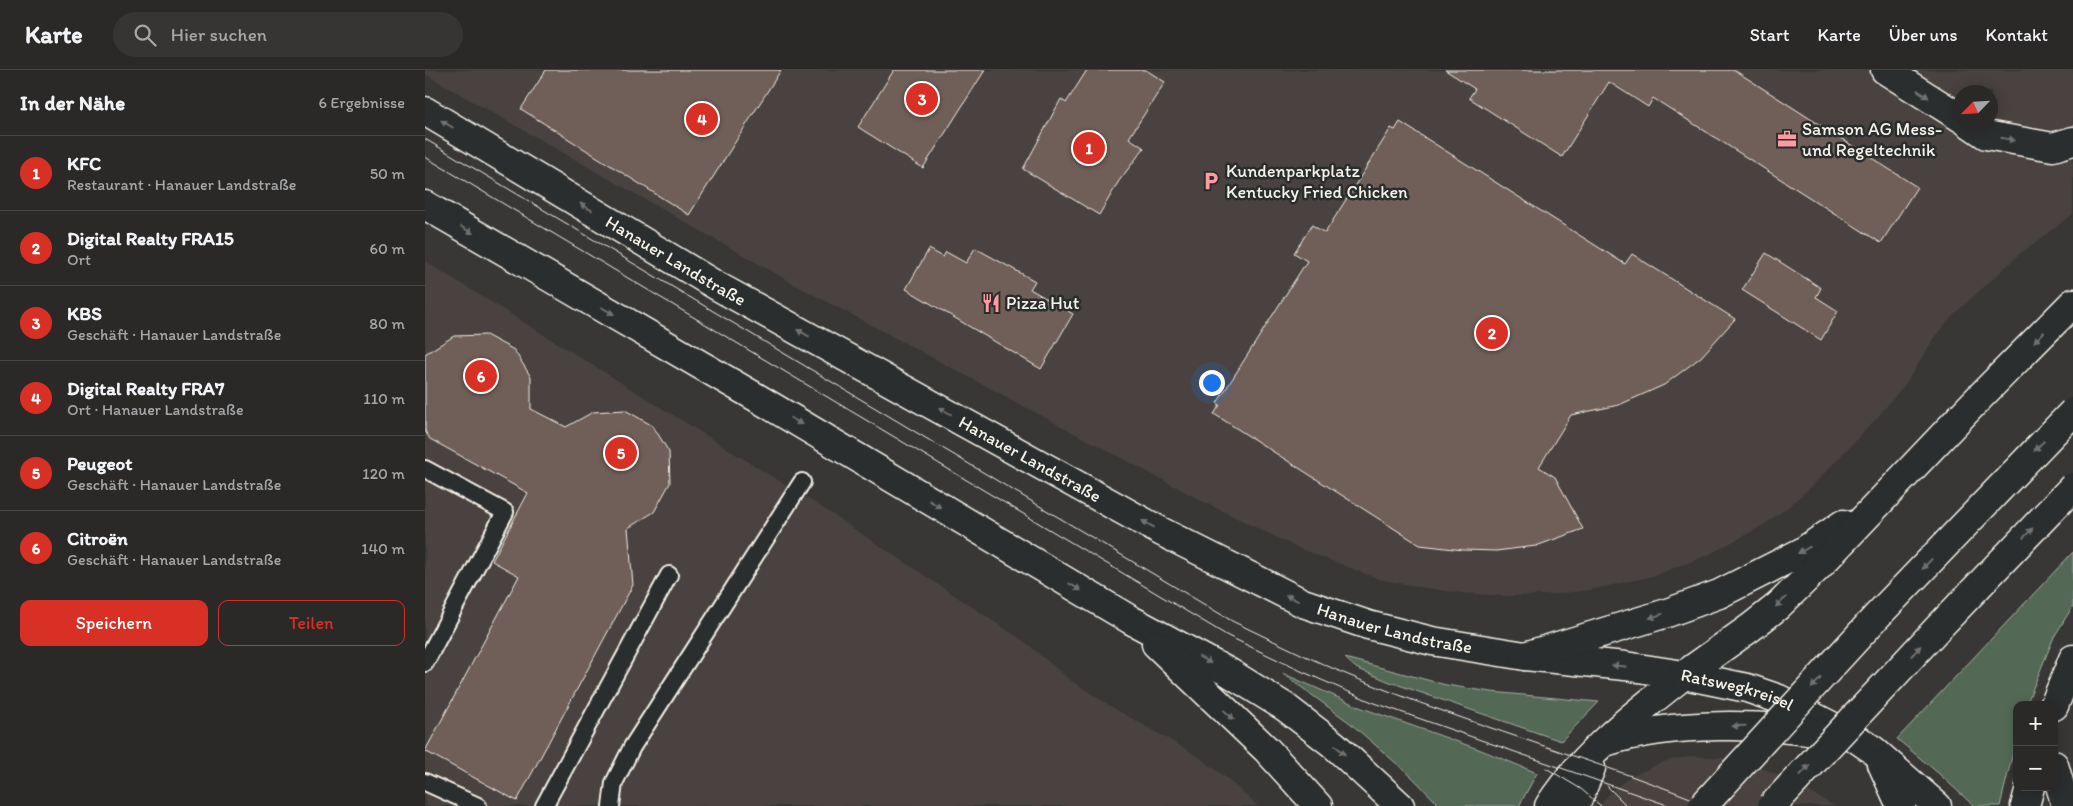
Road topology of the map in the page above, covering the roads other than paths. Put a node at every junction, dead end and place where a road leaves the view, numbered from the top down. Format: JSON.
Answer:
{"nodes":[{"id":1,"x":1885,"y":70,"type":"edge"},
{"id":2,"x":425,"y":111,"type":"edge"},
{"id":3,"x":1953,"y":113,"type":"edge"},
{"id":4,"x":1979,"y":130,"type":"edge"},
{"id":5,"x":2073,"y":141,"type":"edge"},
{"id":6,"x":425,"y":205,"type":"edge"},
{"id":7,"x":2073,"y":303,"type":"edge"},
{"id":8,"x":1973,"y":404,"type":"junction"},
{"id":9,"x":2073,"y":412,"type":"edge"},
{"id":10,"x":425,"y":469,"type":"edge"},
{"id":11,"x":802,"y":482,"type":"dead end"},
{"id":12,"x":2073,"y":487,"type":"edge"},
{"id":13,"x":669,"y":575,"type":"dead end"},
{"id":14,"x":1131,"y":620,"type":"junction"},
{"id":15,"x":1525,"y":656,"type":"junction"},
{"id":16,"x":2073,"y":659,"type":"edge"},
{"id":17,"x":425,"y":663,"type":"edge"},
{"id":18,"x":1684,"y":675,"type":"junction"},
{"id":19,"x":2056,"y":701,"type":"edge"},
{"id":20,"x":1605,"y":742,"type":"junction"},
{"id":21,"x":1865,"y":745,"type":"junction"},
{"id":22,"x":2058,"y":779,"type":"edge"},
{"id":23,"x":425,"y":782,"type":"edge"},
{"id":24,"x":2029,"y":791,"type":"edge"},
{"id":25,"x":478,"y":806,"type":"edge"},
{"id":26,"x":544,"y":806,"type":"edge"},
{"id":27,"x":611,"y":806,"type":"edge"},
{"id":28,"x":1318,"y":806,"type":"edge"},
{"id":29,"x":1400,"y":806,"type":"edge"},
{"id":30,"x":1549,"y":806,"type":"edge"},
{"id":31,"x":1575,"y":806,"type":"edge"},
{"id":32,"x":1703,"y":806,"type":"edge"},
{"id":33,"x":1773,"y":806,"type":"edge"},
{"id":34,"x":1901,"y":806,"type":"edge"},
{"id":35,"x":1937,"y":806,"type":"edge"},
{"id":36,"x":2025,"y":806,"type":"edge"},
{"id":37,"x":2066,"y":806,"type":"edge"}],
"edges":[{"from":1,"to":3,"type":"main road","one_way":true},
{"from":15,"to":2,"type":"main road","name":"Hanauer Landstraße","one_way":true},
{"from":4,"to":5,"type":"main road","one_way":true},
{"from":6,"to":14,"type":"main road","one_way":true},
{"from":7,"to":8,"type":"main road","one_way":true},
{"from":8,"to":15,"type":"main road","one_way":true},
{"from":8,"to":18,"type":"main road","one_way":true},
{"from":9,"to":32,"type":"main road","one_way":true,"bridge":true},
{"from":10,"to":17,"type":"lane"},
{"from":11,"to":27,"type":"lane"},
{"from":33,"to":12,"type":"main road","one_way":true,"bridge":true},
{"from":13,"to":26,"type":"lane"},
{"from":14,"to":28,"type":"main road","one_way":true},
{"from":14,"to":29,"type":"main road","one_way":true},
{"from":18,"to":15,"type":"main road","name":"Hanauer Landstraße","one_way":true},
{"from":16,"to":19,"type":"main road"},
{"from":18,"to":20,"type":"main road","name":"Ratswegkreisel"},
{"from":18,"to":21,"type":"main road","name":"Ratswegkreisel"},
{"from":21,"to":20,"type":"main road","name":"Ratswegkreisel","one_way":true},
{"from":20,"to":30,"type":"main road","name":"Ratswegkreisel"},
{"from":20,"to":31,"type":"main road"},
{"from":21,"to":34,"type":"main road"},
{"from":21,"to":35,"type":"main road","name":"Ratswegkreisel"},
{"from":22,"to":37,"type":"main road"},
{"from":23,"to":25,"type":"lane"},
{"from":24,"to":36,"type":"main road"}]}
